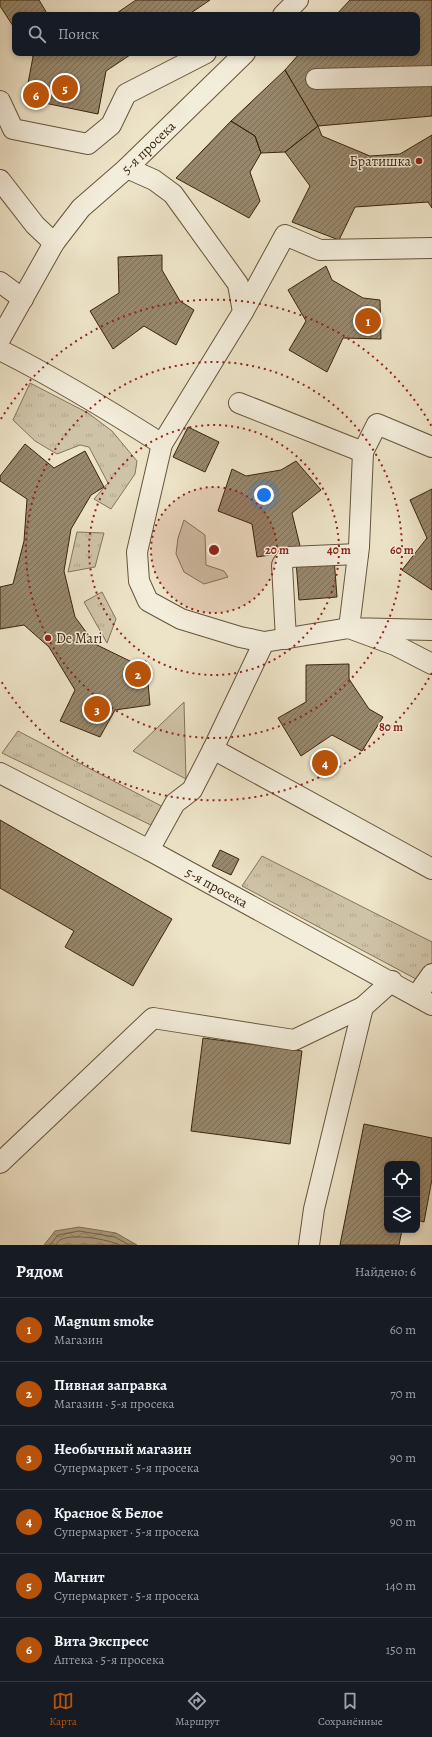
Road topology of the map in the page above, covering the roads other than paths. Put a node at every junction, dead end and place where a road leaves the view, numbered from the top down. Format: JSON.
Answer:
{"nodes":[{"id":1,"x":200,"y":56,"type":"edge"},
{"id":2,"x":242,"y":56,"type":"edge"},
{"id":3,"x":432,"y":76,"type":"edge"},
{"id":4,"x":316,"y":79,"type":"dead end"},
{"id":5,"x":0,"y":101,"type":"edge"},
{"id":6,"x":127,"y":168,"type":"junction"},
{"id":7,"x":0,"y":180,"type":"edge"},
{"id":8,"x":54,"y":243,"type":"junction"},
{"id":9,"x":432,"y":248,"type":"edge"},
{"id":10,"x":0,"y":282,"type":"edge"},
{"id":11,"x":23,"y":300,"type":"junction"},
{"id":12,"x":244,"y":312,"type":"junction"},
{"id":13,"x":0,"y":339,"type":"edge"},
{"id":14,"x":0,"y":350,"type":"edge"},
{"id":15,"x":239,"y":403,"type":"dead end"},
{"id":16,"x":162,"y":444,"type":"junction"},
{"id":17,"x":432,"y":447,"type":"edge"},
{"id":18,"x":364,"y":452,"type":"junction"},
{"id":19,"x":358,"y":554,"type":"junction"},
{"id":20,"x":349,"y":628,"type":"junction"},
{"id":21,"x":432,"y":630,"type":"edge"},
{"id":22,"x":286,"y":638,"type":"junction"},
{"id":23,"x":264,"y":642,"type":"junction"},
{"id":24,"x":432,"y":664,"type":"edge"},
{"id":25,"x":213,"y":749,"type":"junction"},
{"id":26,"x":0,"y":773,"type":"edge"},
{"id":27,"x":149,"y":850,"type":"junction"},
{"id":28,"x":432,"y":869,"type":"edge"},
{"id":29,"x":432,"y":974,"type":"edge"},
{"id":30,"x":392,"y":982,"type":"junction"},
{"id":31,"x":425,"y":1000,"type":"edge"},
{"id":32,"x":363,"y":1007,"type":"junction"},
{"id":33,"x":0,"y":1163,"type":"edge"},
{"id":34,"x":309,"y":1245,"type":"edge"}],
"edges":[{"from":1,"to":5,"type":"street"},
{"from":2,"to":6,"type":"street","name":"5-я просека"},
{"from":3,"to":4,"type":"street"},
{"from":6,"to":8,"type":"street","name":"5-я просека"},
{"from":6,"to":12,"type":"street"},
{"from":7,"to":8,"type":"street"},
{"from":8,"to":11,"type":"street","name":"5-я просека"},
{"from":9,"to":12,"type":"street"},
{"from":10,"to":11,"type":"street"},
{"from":11,"to":13,"type":"street","name":"5-я просека"},
{"from":12,"to":16,"type":"street"},
{"from":14,"to":16,"type":"street"},
{"from":15,"to":18,"type":"street"},
{"from":16,"to":23,"type":"street"},
{"from":17,"to":18,"type":"street"},
{"from":18,"to":19,"type":"street"},
{"from":19,"to":20,"type":"street"},
{"from":19,"to":22,"type":"street"},
{"from":20,"to":21,"type":"street"},
{"from":20,"to":22,"type":"street"},
{"from":20,"to":24,"type":"street"},
{"from":22,"to":23,"type":"street"},
{"from":23,"to":25,"type":"street"},
{"from":25,"to":27,"type":"street"},
{"from":25,"to":28,"type":"street"},
{"from":26,"to":27,"type":"street","name":"5-я просека"},
{"from":27,"to":30,"type":"street","name":"5-я просека"},
{"from":29,"to":31,"type":"street"},
{"from":30,"to":31,"type":"street","name":"5-я просека"},
{"from":30,"to":32,"type":"street"},
{"from":32,"to":33,"type":"street"},
{"from":32,"to":34,"type":"street"}]}
